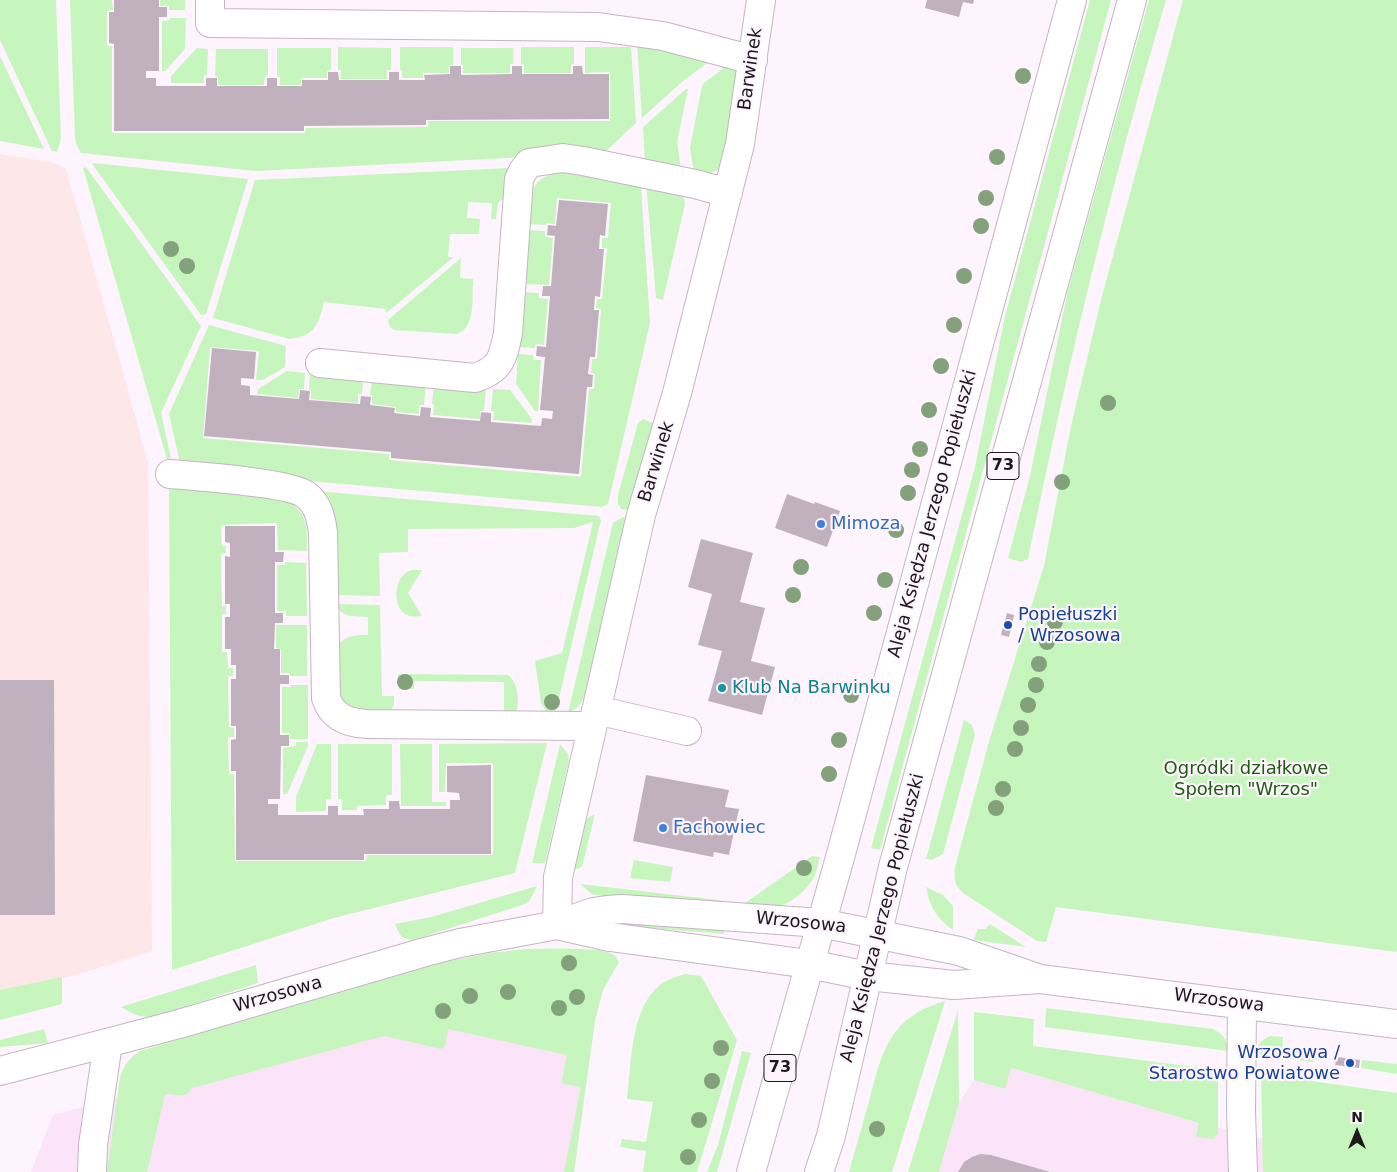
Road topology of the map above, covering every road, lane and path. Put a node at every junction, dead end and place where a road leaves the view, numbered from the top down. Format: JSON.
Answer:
{"nodes":[{"id":1,"x":210,"y":0,"type":"edge"},
{"id":2,"x":761,"y":0,"type":"edge"},
{"id":3,"x":1072,"y":0,"type":"edge"},
{"id":4,"x":1132,"y":0,"type":"edge"},
{"id":5,"x":753,"y":60,"type":"junction"},
{"id":6,"x":728,"y":193,"type":"junction"},
{"id":7,"x":320,"y":363,"type":"dead end"},
{"id":8,"x":170,"y":474,"type":"dead end"},
{"id":9,"x":594,"y":719,"type":"junction"},
{"id":10,"x":687,"y":731,"type":"dead end"},
{"id":11,"x":821,"y":923,"type":"junction"},
{"id":12,"x":557,"y":925,"type":"junction"},
{"id":13,"x":877,"y":933,"type":"junction"},
{"id":14,"x":809,"y":964,"type":"junction"},
{"id":15,"x":868,"y":976,"type":"junction"},
{"id":16,"x":1040,"y":979,"type":"junction"},
{"id":17,"x":1242,"y":1004,"type":"junction"},
{"id":18,"x":1397,"y":1024,"type":"edge"},
{"id":19,"x":108,"y":1043,"type":"junction"},
{"id":20,"x":0,"y":1071,"type":"edge"},
{"id":21,"x":92,"y":1172,"type":"edge"},
{"id":22,"x":751,"y":1172,"type":"edge"},
{"id":23,"x":819,"y":1172,"type":"edge"},
{"id":24,"x":1243,"y":1172,"type":"edge"}],
"edges":[{"from":1,"to":5,"type":"street"},
{"from":2,"to":5,"type":"street","name":"Barwinek"},
{"from":3,"to":11,"type":"street","name":"Aleja Księdza Jerzego Popiełuszki","number":"73"},
{"from":4,"to":13,"type":"street","name":"Aleja Księdza Jerzego Popiełuszki","number":"73"},
{"from":5,"to":6,"type":"street","name":"Barwinek"},
{"from":6,"to":7,"type":"street"},
{"from":6,"to":9,"type":"street","name":"Barwinek"},
{"from":8,"to":9,"type":"street"},
{"from":9,"to":10,"type":"street"},
{"from":9,"to":12,"type":"street","name":"Barwinek"},
{"from":11,"to":12,"type":"street","name":"Wrzosowa"},
{"from":11,"to":13,"type":"street","name":"Wrzosowa"},
{"from":11,"to":14,"type":"street","name":"Aleja Księdza Jerzego Popiełuszki","number":"73"},
{"from":12,"to":14,"type":"street","name":"Wrzosowa"},
{"from":12,"to":19,"type":"street","name":"Wrzosowa"},
{"from":13,"to":15,"type":"street","name":"Aleja Księdza Jerzego Popiełuszki","number":"73"},
{"from":13,"to":16,"type":"street","name":"Wrzosowa"},
{"from":14,"to":15,"type":"street","name":"Wrzosowa"},
{"from":14,"to":22,"type":"street","name":"Aleja Księdza Jerzego Popiełuszki","number":"73"},
{"from":15,"to":16,"type":"street","name":"Wrzosowa"},
{"from":15,"to":23,"type":"street","name":"Aleja Księdza Jerzego Popiełuszki","number":"73"},
{"from":16,"to":17,"type":"street","name":"Wrzosowa"},
{"from":17,"to":18,"type":"street","name":"Wrzosowa"},
{"from":17,"to":24,"type":"street"},
{"from":19,"to":20,"type":"street","name":"Wrzosowa"},
{"from":19,"to":21,"type":"street"}]}
